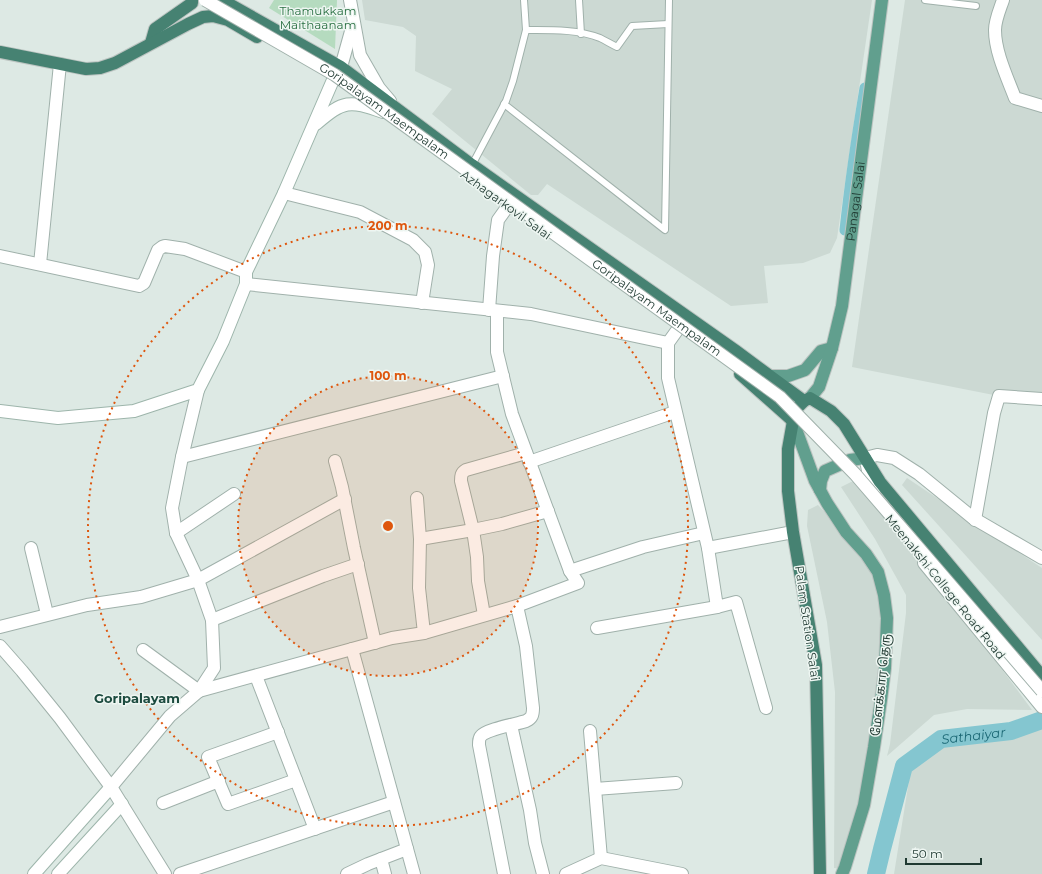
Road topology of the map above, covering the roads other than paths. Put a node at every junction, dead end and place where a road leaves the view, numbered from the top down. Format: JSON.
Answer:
{"nodes":[{"id":1,"x":192,"y":0,"type":"edge"},
{"id":2,"x":205,"y":0,"type":"edge"},
{"id":3,"x":222,"y":0,"type":"edge"},
{"id":4,"x":350,"y":0,"type":"edge"},
{"id":5,"x":524,"y":0,"type":"edge"},
{"id":6,"x":579,"y":0,"type":"edge"},
{"id":7,"x":669,"y":0,"type":"edge"},
{"id":8,"x":882,"y":0,"type":"edge"},
{"id":9,"x":925,"y":0,"type":"edge"},
{"id":10,"x":1003,"y":0,"type":"edge"},
{"id":11,"x":976,"y":6,"type":"dead end"},
{"id":12,"x":354,"y":21,"type":"junction"},
{"id":13,"x":668,"y":24,"type":"junction"},
{"id":14,"x":526,"y":30,"type":"junction"},
{"id":15,"x":581,"y":34,"type":"junction"},
{"id":16,"x":152,"y":43,"type":"junction"},
{"id":17,"x":0,"y":52,"type":"edge"},
{"id":18,"x":60,"y":64,"type":"junction"},
{"id":19,"x":341,"y":67,"type":"junction"},
{"id":20,"x":333,"y":80,"type":"junction"},
{"id":21,"x":504,"y":104,"type":"junction"},
{"id":22,"x":1042,"y":106,"type":"edge"},
{"id":23,"x":398,"y":110,"type":"junction"},
{"id":24,"x":383,"y":112,"type":"junction"},
{"id":25,"x":314,"y":126,"type":"junction"},
{"id":26,"x":472,"y":166,"type":"junction"},
{"id":27,"x":284,"y":193,"type":"junction"},
{"id":28,"x":508,"y":206,"type":"junction"},
{"id":29,"x":0,"y":256,"type":"edge"},
{"id":30,"x":40,"y":264,"type":"junction"},
{"id":31,"x":246,"y":278,"type":"junction"},
{"id":32,"x":422,"y":303,"type":"junction"},
{"id":33,"x":493,"y":310,"type":"junction"},
{"id":34,"x":678,"y":329,"type":"junction"},
{"id":35,"x":668,"y":343,"type":"junction"},
{"id":36,"x":832,"y":348,"type":"junction"},
{"id":37,"x":503,"y":376,"type":"junction"},
{"id":38,"x":770,"y":376,"type":"junction"},
{"id":39,"x":198,"y":390,"type":"junction"},
{"id":40,"x":1042,"y":398,"type":"edge"},
{"id":41,"x":807,"y":399,"type":"junction"},
{"id":42,"x":0,"y":411,"type":"edge"},
{"id":43,"x":675,"y":412,"type":"junction"},
{"id":44,"x":793,"y":421,"type":"junction"},
{"id":45,"x":182,"y":457,"type":"junction"},
{"id":46,"x":528,"y":457,"type":"junction"},
{"id":47,"x":865,"y":458,"type":"junction"},
{"id":48,"x":336,"y":461,"type":"dead end"},
{"id":49,"x":820,"y":490,"type":"junction"},
{"id":50,"x":234,"y":494,"type":"dead end"},
{"id":51,"x":417,"y":498,"type":"dead end"},
{"id":52,"x":345,"y":499,"type":"junction"},
{"id":53,"x":548,"y":511,"type":"junction"},
{"id":54,"x":975,"y":520,"type":"junction"},
{"id":55,"x":473,"y":530,"type":"junction"},
{"id":56,"x":793,"y":532,"type":"junction"},
{"id":57,"x":176,"y":533,"type":"junction"},
{"id":58,"x":704,"y":533,"type":"junction"},
{"id":59,"x":420,"y":539,"type":"junction"},
{"id":60,"x":31,"y":548,"type":"dead end"},
{"id":61,"x":708,"y":548,"type":"junction"},
{"id":62,"x":1042,"y":558,"type":"edge"},
{"id":63,"x":358,"y":564,"type":"junction"},
{"id":64,"x":570,"y":571,"type":"junction"},
{"id":65,"x":198,"y":580,"type":"junction"},
{"id":66,"x":517,"y":606,"type":"junction"},
{"id":67,"x":717,"y":607,"type":"junction"},
{"id":68,"x":47,"y":614,"type":"junction"},
{"id":69,"x":484,"y":616,"type":"junction"},
{"id":70,"x":212,"y":620,"type":"junction"},
{"id":71,"x":0,"y":627,"type":"edge"},
{"id":72,"x":597,"y":628,"type":"dead end"},
{"id":73,"x":424,"y":633,"type":"junction"},
{"id":74,"x":375,"y":643,"type":"junction"},
{"id":75,"x":0,"y":646,"type":"edge"},
{"id":76,"x":352,"y":649,"type":"junction"},
{"id":77,"x":143,"y":650,"type":"dead end"},
{"id":78,"x":256,"y":676,"type":"junction"},
{"id":79,"x":1042,"y":676,"type":"edge"},
{"id":80,"x":199,"y":691,"type":"junction"},
{"id":81,"x":1042,"y":691,"type":"edge"},
{"id":82,"x":1041,"y":707,"type":"edge"},
{"id":83,"x":766,"y":708,"type":"dead end"},
{"id":84,"x":511,"y":725,"type":"junction"},
{"id":85,"x":590,"y":731,"type":"dead end"},
{"id":86,"x":278,"y":732,"type":"junction"},
{"id":87,"x":296,"y":780,"type":"junction"},
{"id":88,"x":218,"y":781,"type":"junction"},
{"id":89,"x":676,"y":783,"type":"dead end"},
{"id":90,"x":111,"y":786,"type":"junction"},
{"id":91,"x":595,"y":790,"type":"junction"},
{"id":92,"x":394,"y":802,"type":"junction"},
{"id":93,"x":163,"y":803,"type":"dead end"},
{"id":94,"x":122,"y":804,"type":"junction"},
{"id":95,"x":315,"y":829,"type":"junction"},
{"id":96,"x":407,"y":849,"type":"junction"},
{"id":97,"x":601,"y":858,"type":"junction"},
{"id":98,"x":381,"y":859,"type":"junction"},
{"id":99,"x":34,"y":874,"type":"edge"},
{"id":100,"x":58,"y":874,"type":"edge"},
{"id":101,"x":165,"y":874,"type":"edge"},
{"id":102,"x":180,"y":874,"type":"edge"},
{"id":103,"x":347,"y":874,"type":"edge"},
{"id":104,"x":385,"y":874,"type":"edge"},
{"id":105,"x":414,"y":874,"type":"edge"},
{"id":106,"x":504,"y":874,"type":"edge"},
{"id":107,"x":543,"y":874,"type":"edge"},
{"id":108,"x":566,"y":874,"type":"edge"},
{"id":109,"x":682,"y":874,"type":"edge"},
{"id":110,"x":820,"y":874,"type":"edge"},
{"id":111,"x":842,"y":874,"type":"edge"}],
"edges":[{"from":1,"to":16,"type":"highway"},
{"from":2,"to":81,"type":"street","name":"Goripalayam Maempalam","bridge":true},
{"from":3,"to":19,"type":"highway","name":"Azhagarkovil Salai"},
{"from":4,"to":12,"type":"street"},
{"from":5,"to":14,"type":"lane"},
{"from":6,"to":15,"type":"lane"},
{"from":7,"to":13,"type":"lane"},
{"from":8,"to":36,"type":"main road","name":"Panagal Salai"},
{"from":9,"to":11,"type":"lane"},
{"from":10,"to":22,"type":"street"},
{"from":12,"to":19,"type":"street"},
{"from":12,"to":23,"type":"street"},
{"from":13,"to":15,"type":"lane"},
{"from":13,"to":21,"type":"lane"},
{"from":14,"to":15,"type":"lane"},
{"from":14,"to":21,"type":"lane"},
{"from":16,"to":18,"type":"highway"},
{"from":16,"to":20,"type":"highway","name":"Azhagarkovil Salai"},
{"from":17,"to":18,"type":"highway"},
{"from":18,"to":30,"type":"street"},
{"from":19,"to":23,"type":"highway","name":"Azhagarkovil Salai"},
{"from":20,"to":24,"type":"highway","name":"Azhagarkovil Salai"},
{"from":20,"to":25,"type":"street"},
{"from":21,"to":26,"type":"lane"},
{"from":23,"to":26,"type":"highway","name":"Azhagarkovil Salai"},
{"from":24,"to":25,"type":"street"},
{"from":24,"to":28,"type":"highway","name":"Azhagarkovil Salai"},
{"from":25,"to":27,"type":"street"},
{"from":26,"to":38,"type":"highway","name":"Azhagarkovil Salai"},
{"from":27,"to":31,"type":"street"},
{"from":27,"to":32,"type":"street"},
{"from":28,"to":33,"type":"street"},
{"from":28,"to":34,"type":"highway","name":"Azhagarkovil Salai"},
{"from":29,"to":30,"type":"street"},
{"from":30,"to":31,"type":"street"},
{"from":31,"to":32,"type":"street"},
{"from":31,"to":39,"type":"street"},
{"from":32,"to":33,"type":"street"},
{"from":33,"to":35,"type":"street"},
{"from":33,"to":37,"type":"street"},
{"from":34,"to":35,"type":"street"},
{"from":34,"to":44,"type":"highway","name":"Azhagarkovil Salai"},
{"from":35,"to":43,"type":"street"},
{"from":36,"to":38,"type":"main road"},
{"from":36,"to":41,"type":"main road","name":"Panagal Salai"},
{"from":37,"to":45,"type":"street"},
{"from":37,"to":46,"type":"street"},
{"from":38,"to":41,"type":"highway","name":"Azhagarkovil Salai"},
{"from":39,"to":42,"type":"street"},
{"from":39,"to":45,"type":"street"},
{"from":40,"to":54,"type":"street"},
{"from":41,"to":44,"type":"highway","name":"Palam Station Salai"},
{"from":41,"to":47,"type":"highway","name":"Azhagarkovil Salai"},
{"from":43,"to":46,"type":"street"},
{"from":43,"to":58,"type":"street"},
{"from":44,"to":49,"type":"main road","name":"மேளக்கார தெரு"},
{"from":44,"to":56,"type":"highway","name":"Palam Station Salai"},
{"from":45,"to":57,"type":"street"},
{"from":46,"to":53,"type":"street"},
{"from":46,"to":55,"type":"street"},
{"from":47,"to":49,"type":"main road"},
{"from":47,"to":54,"type":"street"},
{"from":47,"to":79,"type":"highway","name":"Azhagarkovil Salai"},
{"from":47,"to":82,"type":"street","name":"Meenakshi College Road Road"},
{"from":48,"to":52,"type":"street"},
{"from":49,"to":111,"type":"main road","name":"மேளக்கார தெரு"},
{"from":50,"to":57,"type":"street"},
{"from":51,"to":59,"type":"street"},
{"from":52,"to":63,"type":"street"},
{"from":52,"to":65,"type":"street"},
{"from":53,"to":55,"type":"street"},
{"from":53,"to":64,"type":"street"},
{"from":54,"to":62,"type":"street"},
{"from":55,"to":59,"type":"street"},
{"from":55,"to":69,"type":"street"},
{"from":56,"to":61,"type":"street"},
{"from":56,"to":110,"type":"highway","name":"Palam Station Salai"},
{"from":57,"to":65,"type":"street"},
{"from":58,"to":61,"type":"street"},
{"from":58,"to":64,"type":"street"},
{"from":59,"to":73,"type":"street"},
{"from":60,"to":68,"type":"street"},
{"from":61,"to":67,"type":"street"},
{"from":63,"to":70,"type":"street"},
{"from":63,"to":74,"type":"street"},
{"from":64,"to":66,"type":"street"},
{"from":65,"to":68,"type":"street"},
{"from":65,"to":70,"type":"street"},
{"from":66,"to":69,"type":"street"},
{"from":66,"to":84,"type":"street"},
{"from":67,"to":72,"type":"street"},
{"from":67,"to":83,"type":"street"},
{"from":68,"to":71,"type":"street"},
{"from":69,"to":73,"type":"street"},
{"from":70,"to":80,"type":"street"},
{"from":73,"to":74,"type":"street"},
{"from":74,"to":76,"type":"street"},
{"from":75,"to":90,"type":"street"},
{"from":76,"to":78,"type":"street"},
{"from":76,"to":92,"type":"street"},
{"from":77,"to":80,"type":"street"},
{"from":78,"to":80,"type":"street"},
{"from":78,"to":86,"type":"street"},
{"from":80,"to":90,"type":"street"},
{"from":84,"to":106,"type":"street"},
{"from":84,"to":107,"type":"street"},
{"from":85,"to":91,"type":"street"},
{"from":86,"to":87,"type":"street"},
{"from":86,"to":88,"type":"street"},
{"from":87,"to":88,"type":"street"},
{"from":87,"to":95,"type":"street"},
{"from":88,"to":93,"type":"street"},
{"from":89,"to":91,"type":"street"},
{"from":90,"to":94,"type":"street"},
{"from":90,"to":99,"type":"street"},
{"from":91,"to":97,"type":"street"},
{"from":92,"to":95,"type":"street"},
{"from":92,"to":96,"type":"street"},
{"from":94,"to":100,"type":"street"},
{"from":94,"to":101,"type":"street"},
{"from":95,"to":102,"type":"street"},
{"from":96,"to":98,"type":"street"},
{"from":96,"to":105,"type":"street"},
{"from":97,"to":108,"type":"street"},
{"from":97,"to":109,"type":"street"},
{"from":98,"to":103,"type":"street"},
{"from":98,"to":104,"type":"street"}]}
